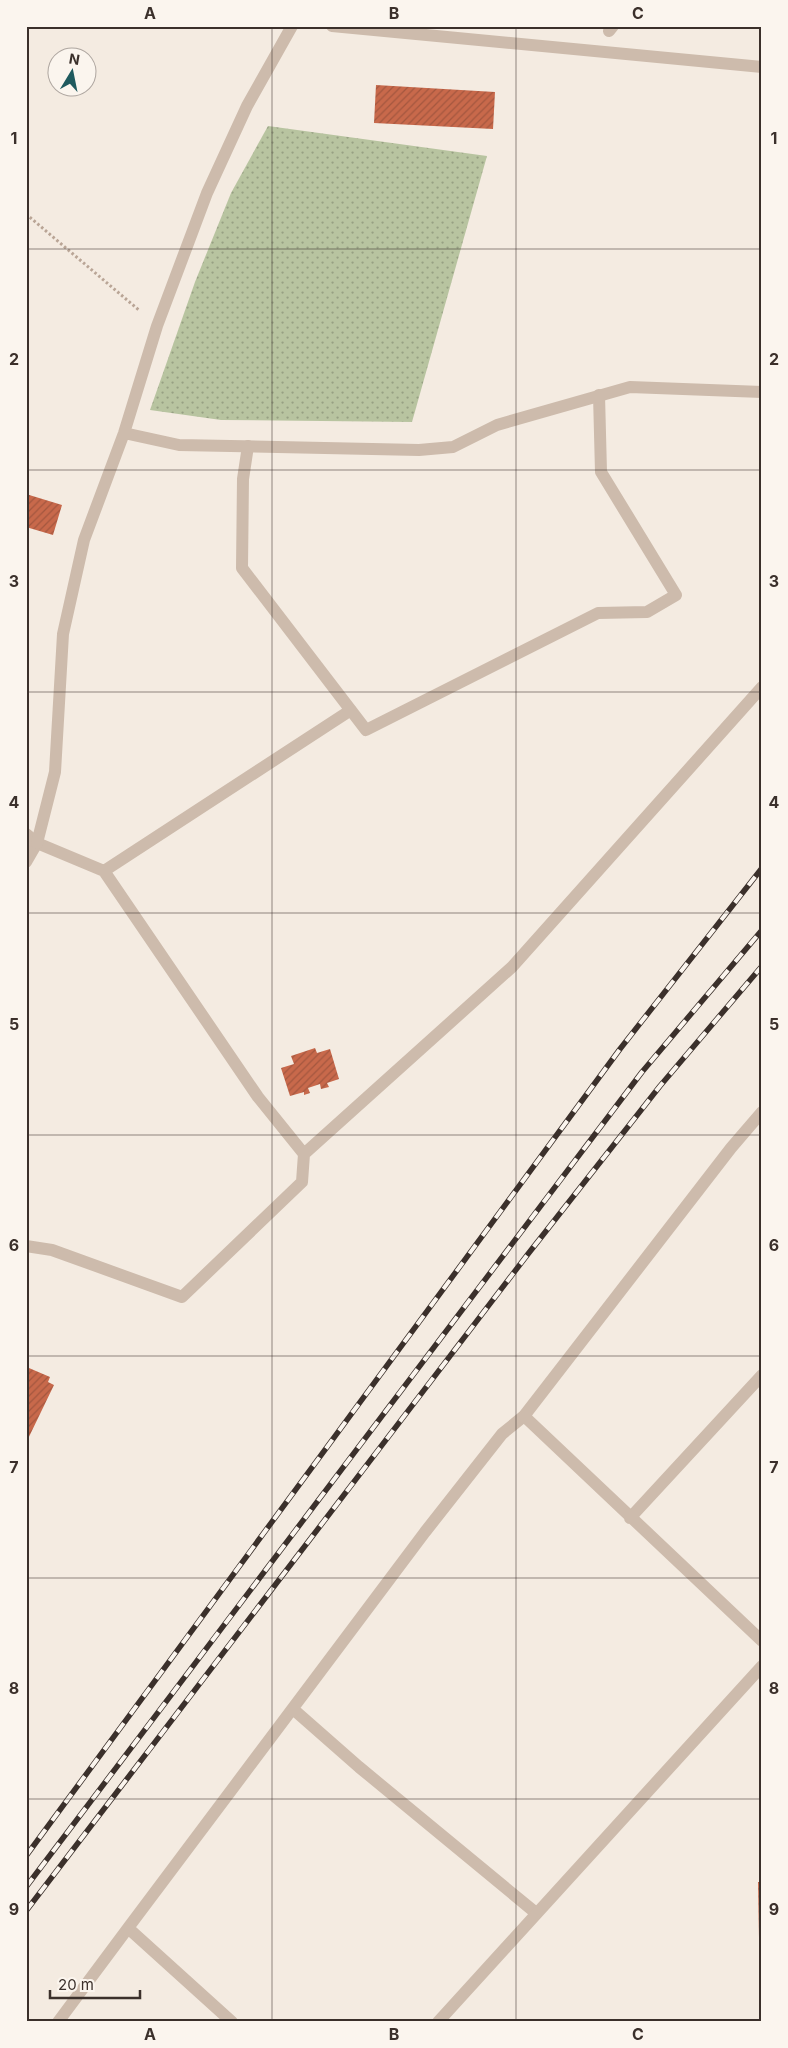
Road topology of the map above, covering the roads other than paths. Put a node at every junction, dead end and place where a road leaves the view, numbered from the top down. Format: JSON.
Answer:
{"nodes":[{"id":1,"x":292,"y":26,"type":"edge"},
{"id":2,"x":332,"y":26,"type":"edge"},
{"id":3,"x":762,"y":67,"type":"edge"},
{"id":4,"x":762,"y":392,"type":"edge"},
{"id":5,"x":599,"y":395,"type":"junction"},
{"id":6,"x":124,"y":433,"type":"junction"},
{"id":7,"x":248,"y":446,"type":"junction"},
{"id":8,"x":762,"y":687,"type":"edge"},
{"id":9,"x":351,"y":710,"type":"junction"},
{"id":10,"x":26,"y":834,"type":"edge"},
{"id":11,"x":37,"y":843,"type":"junction"},
{"id":12,"x":26,"y":862,"type":"edge"},
{"id":13,"x":104,"y":871,"type":"junction"},
{"id":14,"x":762,"y":1112,"type":"edge"},
{"id":15,"x":304,"y":1154,"type":"junction"},
{"id":16,"x":26,"y":1246,"type":"edge"},
{"id":17,"x":762,"y":1376,"type":"edge"},
{"id":18,"x":524,"y":1416,"type":"junction"},
{"id":19,"x":630,"y":1518,"type":"junction"},
{"id":20,"x":762,"y":1641,"type":"edge"},
{"id":21,"x":762,"y":1666,"type":"edge"},
{"id":22,"x":293,"y":1709,"type":"junction"},
{"id":23,"x":536,"y":1913,"type":"junction"},
{"id":24,"x":128,"y":1928,"type":"junction"},
{"id":25,"x":58,"y":2022,"type":"edge"},
{"id":26,"x":232,"y":2022,"type":"edge"},
{"id":27,"x":438,"y":2022,"type":"edge"}],
"edges":[{"from":1,"to":6,"type":"street"},
{"from":2,"to":3,"type":"street"},
{"from":4,"to":5,"type":"street"},
{"from":5,"to":7,"type":"street"},
{"from":5,"to":9,"type":"street"},
{"from":6,"to":7,"type":"street"},
{"from":6,"to":11,"type":"street"},
{"from":7,"to":9,"type":"street"},
{"from":8,"to":15,"type":"street"},
{"from":9,"to":13,"type":"street"},
{"from":10,"to":11,"type":"street"},
{"from":11,"to":12,"type":"street"},
{"from":11,"to":13,"type":"street"},
{"from":13,"to":15,"type":"street"},
{"from":14,"to":18,"type":"street"},
{"from":15,"to":16,"type":"street"},
{"from":17,"to":19,"type":"street"},
{"from":18,"to":19,"type":"street"},
{"from":18,"to":22,"type":"street"},
{"from":19,"to":20,"type":"street"},
{"from":21,"to":23,"type":"street"},
{"from":22,"to":23,"type":"street"},
{"from":22,"to":24,"type":"street"},
{"from":23,"to":27,"type":"street"},
{"from":24,"to":25,"type":"street"},
{"from":24,"to":26,"type":"street"}]}
